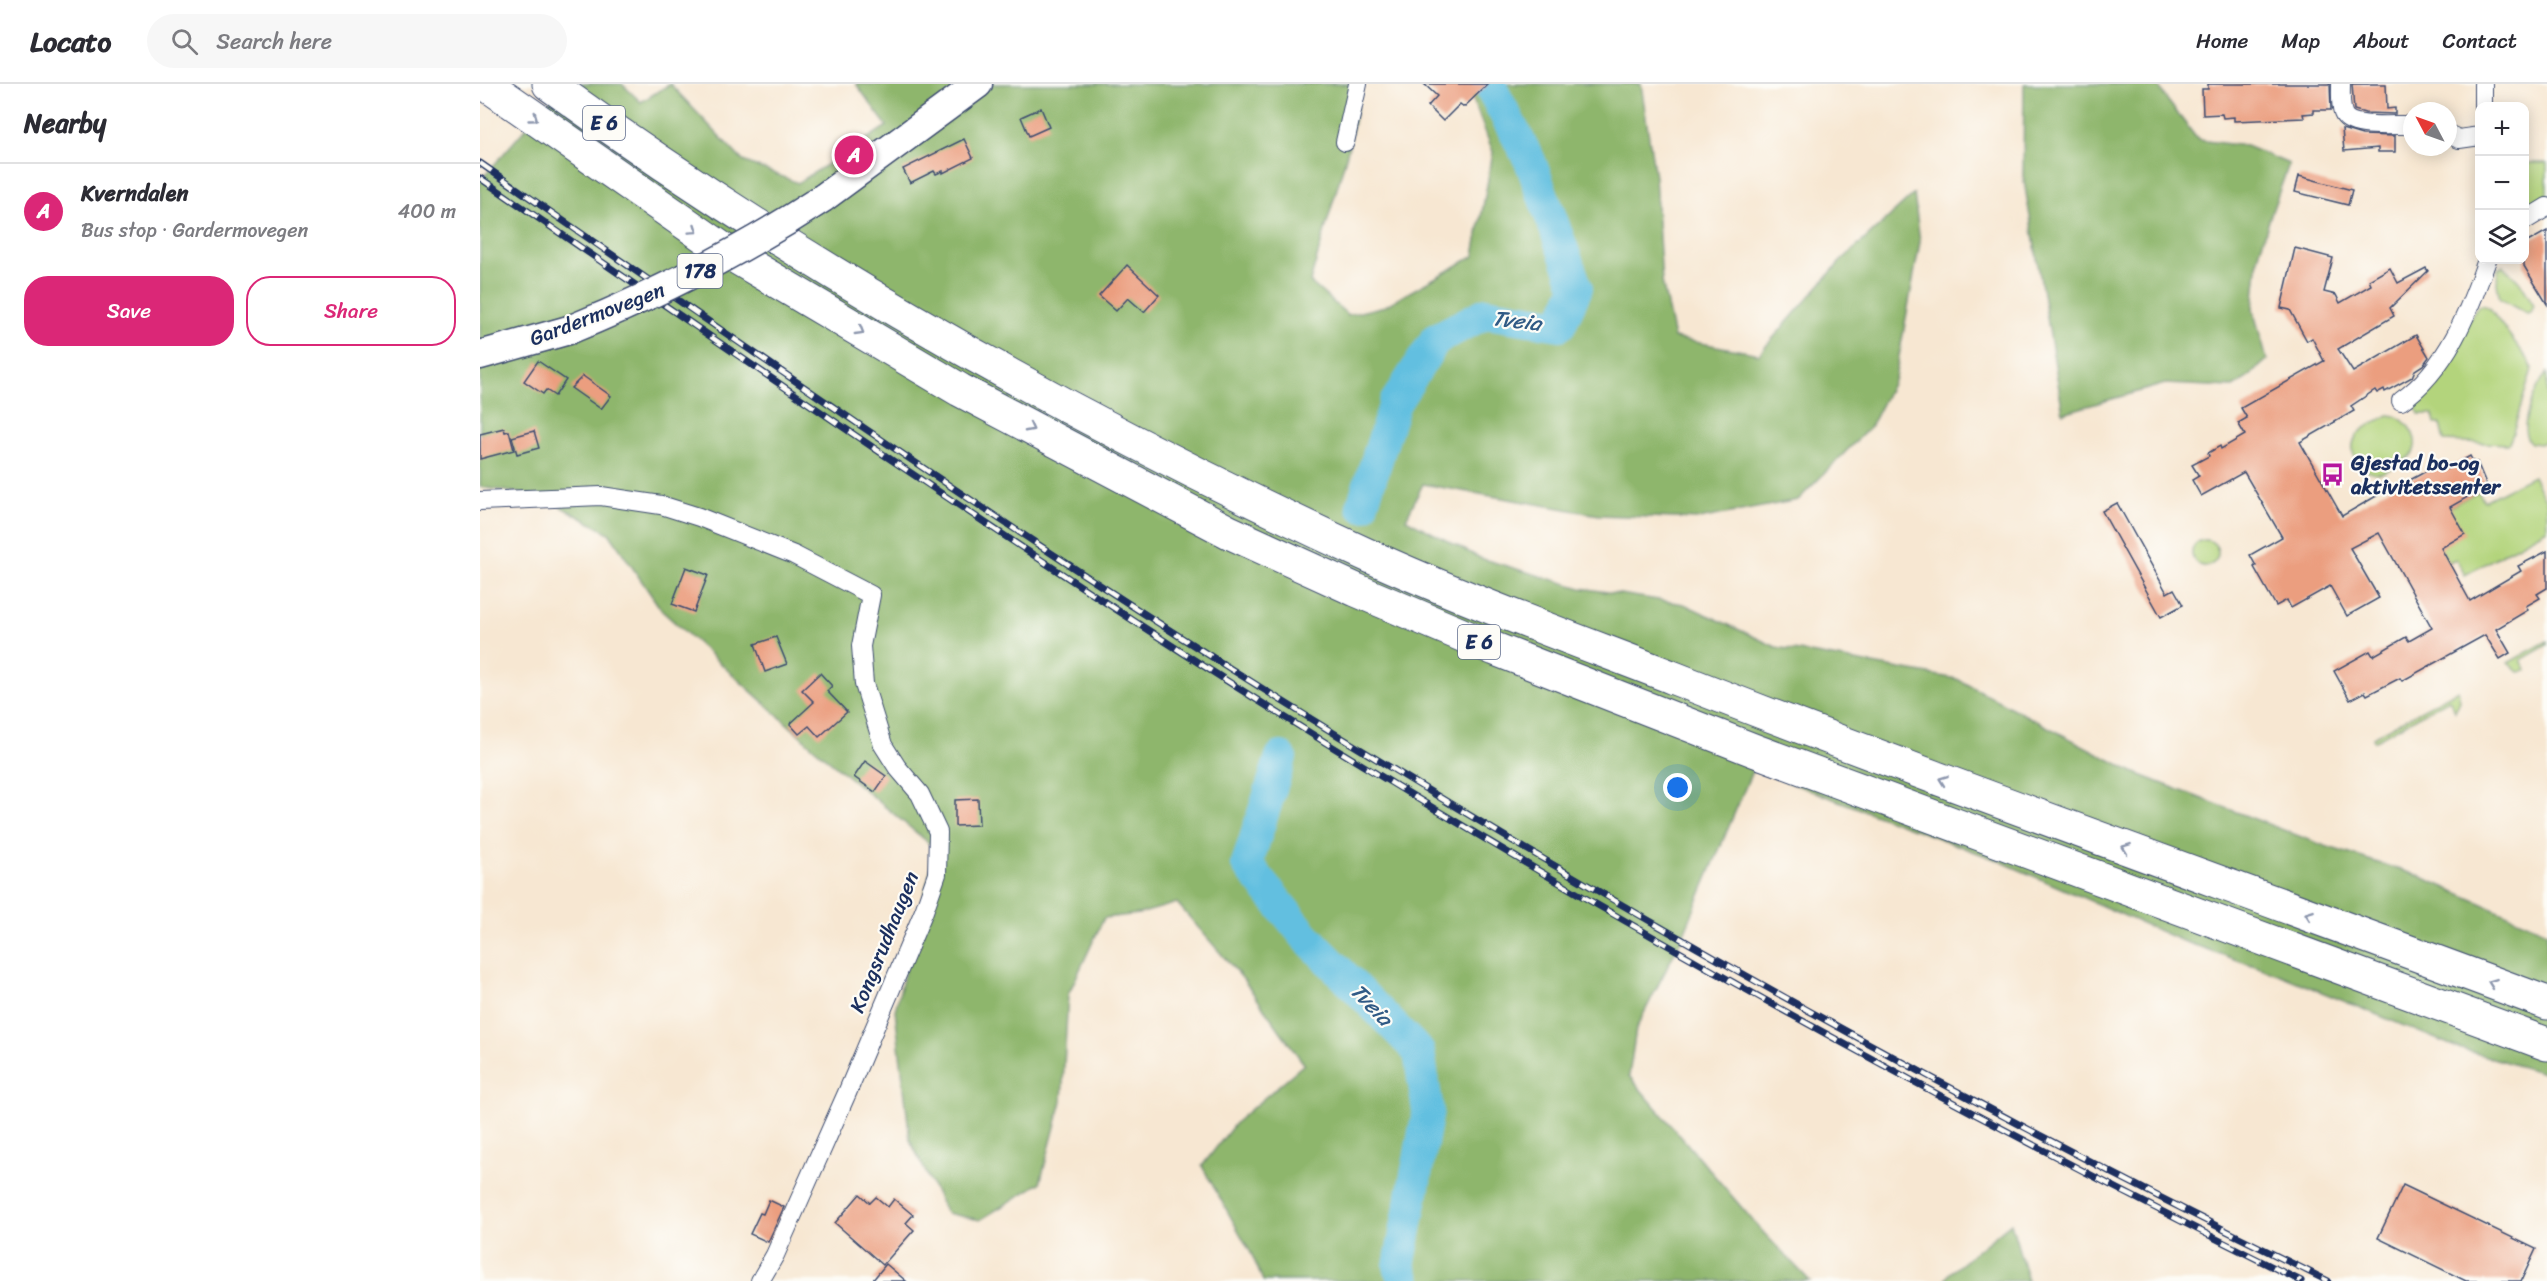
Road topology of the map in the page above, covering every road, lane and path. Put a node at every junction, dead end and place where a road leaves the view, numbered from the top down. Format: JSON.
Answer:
{"nodes":[{"id":1,"x":486,"y":84,"type":"edge"},
{"id":2,"x":549,"y":84,"type":"edge"},
{"id":3,"x":978,"y":84,"type":"edge"},
{"id":4,"x":1358,"y":84,"type":"edge"},
{"id":5,"x":2341,"y":84,"type":"edge"},
{"id":6,"x":2482,"y":84,"type":"edge"},
{"id":7,"x":2483,"y":102,"type":"edge"},
{"id":8,"x":2403,"y":125,"type":"edge"},
{"id":9,"x":2475,"y":137,"type":"edge"},
{"id":10,"x":2457,"y":138,"type":"edge"},
{"id":11,"x":1345,"y":142,"type":"dead end"},
{"id":12,"x":2547,"y":207,"type":"edge"},
{"id":13,"x":2529,"y":218,"type":"edge"},
{"id":14,"x":2486,"y":264,"type":"edge"},
{"id":15,"x":480,"y":355,"type":"edge"},
{"id":16,"x":2401,"y":401,"type":"dead end"},
{"id":17,"x":480,"y":501,"type":"edge"},
{"id":18,"x":2547,"y":1003,"type":"edge"},
{"id":19,"x":2547,"y":1044,"type":"edge"},
{"id":20,"x":760,"y":1281,"type":"edge"}],
"edges":[{"from":1,"to":19,"type":"highway","number":"E 6","one_way":true},
{"from":18,"to":2,"type":"highway","number":"E 6","one_way":true},
{"from":3,"to":15,"type":"main road","name":"Gardermovegen","number":"178","bridge":true},
{"from":4,"to":11,"type":"street"},
{"from":5,"to":8,"type":"street"},
{"from":6,"to":7,"type":"street"},
{"from":9,"to":10,"type":"street"},
{"from":12,"to":13,"type":"street"},
{"from":14,"to":16,"type":"street"},
{"from":17,"to":20,"type":"street","name":"Kongsrudhaugen"}]}
